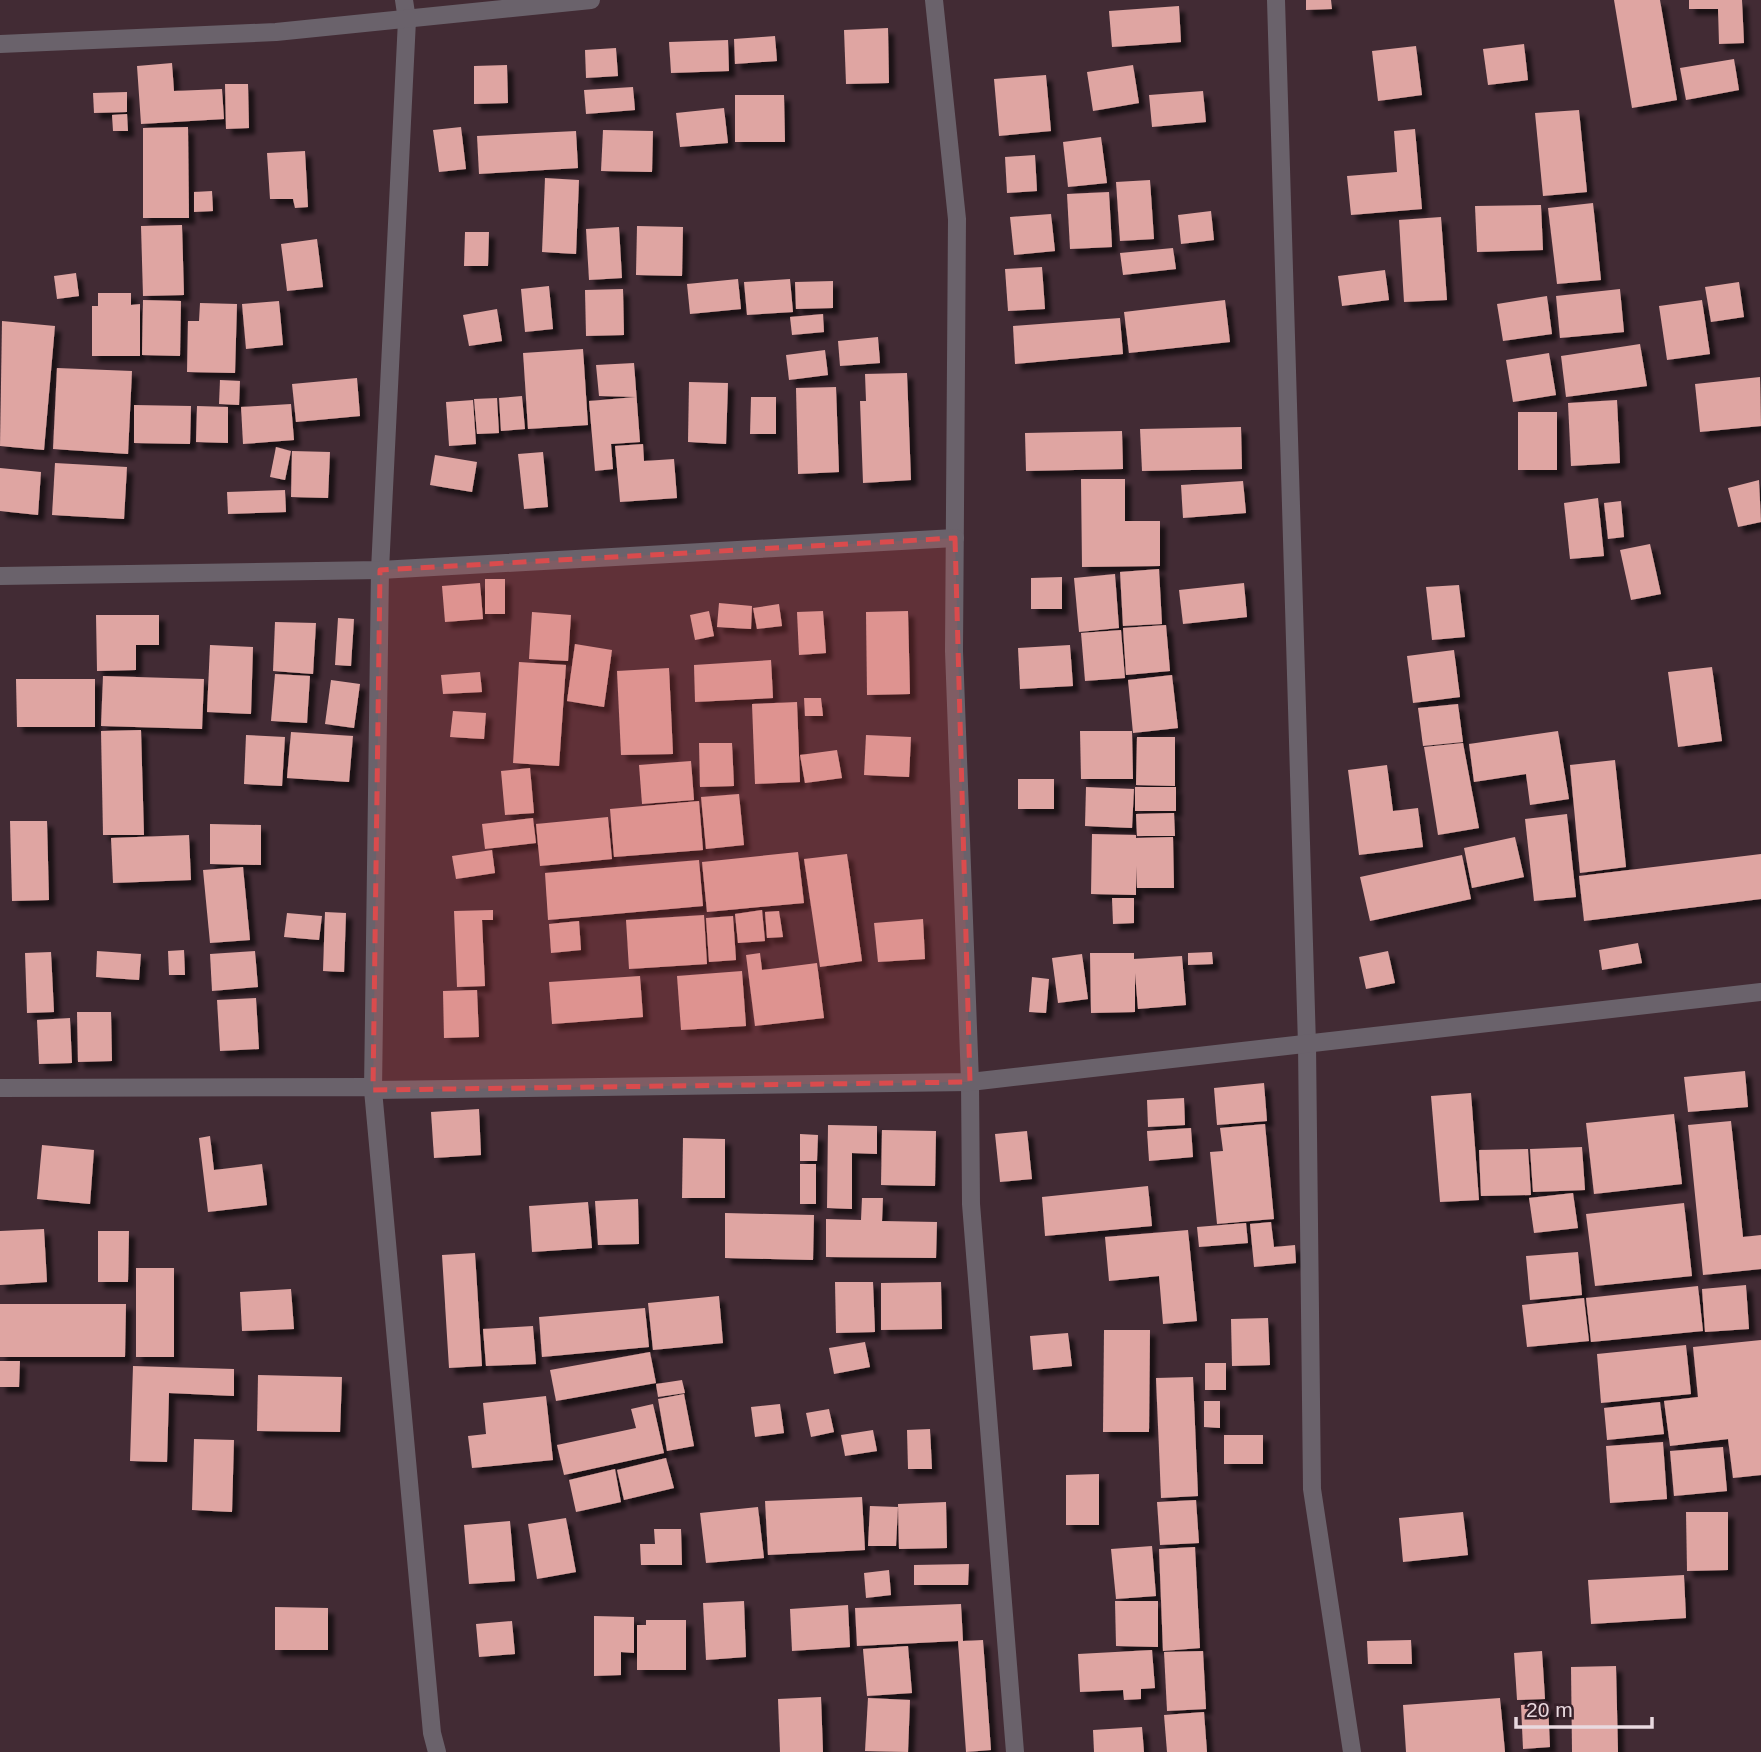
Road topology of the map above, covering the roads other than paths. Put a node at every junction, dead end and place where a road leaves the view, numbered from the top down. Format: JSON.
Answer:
{"nodes":[{"id":1,"x":404,"y":0,"type":"edge"},
{"id":2,"x":591,"y":0,"type":"edge"},
{"id":3,"x":934,"y":0,"type":"edge"},
{"id":4,"x":1276,"y":0,"type":"edge"},
{"id":5,"x":407,"y":20,"type":"junction"},
{"id":6,"x":0,"y":44,"type":"edge"},
{"id":7,"x":955,"y":538,"type":"junction"},
{"id":8,"x":380,"y":570,"type":"junction"},
{"id":9,"x":0,"y":576,"type":"edge"},
{"id":10,"x":1761,"y":992,"type":"edge"},
{"id":11,"x":1307,"y":1045,"type":"junction"},
{"id":12,"x":970,"y":1082,"type":"junction"},
{"id":13,"x":0,"y":1088,"type":"edge"},
{"id":14,"x":373,"y":1090,"type":"junction"},
{"id":15,"x":437,"y":1752,"type":"edge"},
{"id":16,"x":1014,"y":1752,"type":"edge"},
{"id":17,"x":1352,"y":1752,"type":"edge"}],
"edges":[{"from":1,"to":5,"type":"street"},
{"from":2,"to":5,"type":"street"},
{"from":3,"to":7,"type":"street"},
{"from":4,"to":11,"type":"street"},
{"from":5,"to":6,"type":"street"},
{"from":5,"to":8,"type":"street"},
{"from":7,"to":8,"type":"street"},
{"from":7,"to":12,"type":"street"},
{"from":8,"to":9,"type":"street"},
{"from":8,"to":14,"type":"street"},
{"from":10,"to":11,"type":"street"},
{"from":11,"to":12,"type":"street"},
{"from":11,"to":17,"type":"street"},
{"from":12,"to":14,"type":"street"},
{"from":12,"to":16,"type":"street"},
{"from":13,"to":14,"type":"street"},
{"from":14,"to":15,"type":"street"}]}
